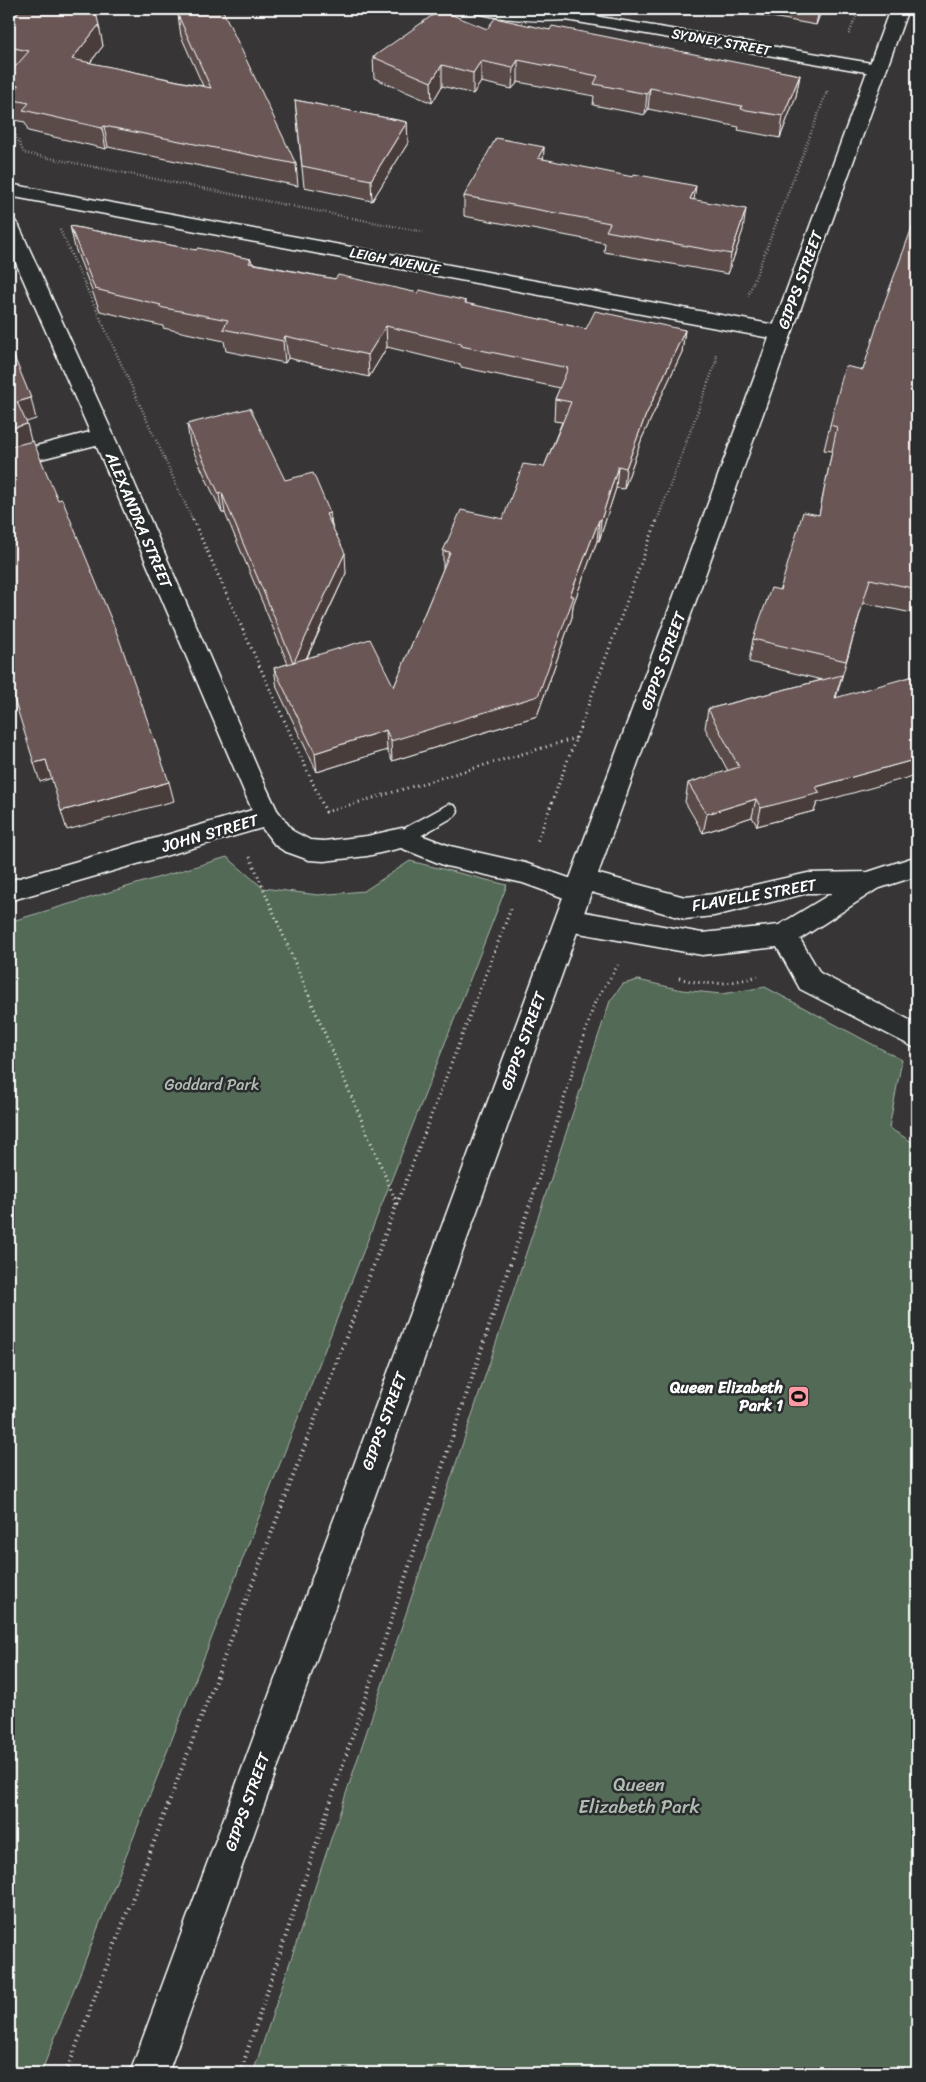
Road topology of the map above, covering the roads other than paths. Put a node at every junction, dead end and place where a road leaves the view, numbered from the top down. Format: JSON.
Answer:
{"nodes":[{"id":1,"x":482,"y":9,"type":"edge"},
{"id":2,"x":899,"y":9,"type":"edge"},
{"id":3,"x":564,"y":12,"type":"edge"},
{"id":4,"x":877,"y":69,"type":"junction"},
{"id":5,"x":9,"y":190,"type":"edge"},
{"id":6,"x":9,"y":226,"type":"edge"},
{"id":7,"x":781,"y":333,"type":"junction"},
{"id":8,"x":103,"y":436,"type":"junction"},
{"id":9,"x":9,"y":460,"type":"edge"},
{"id":10,"x":449,"y":811,"type":"dead end"},
{"id":11,"x":267,"y":816,"type":"junction"},
{"id":12,"x":402,"y":838,"type":"junction"},
{"id":13,"x":917,"y":866,"type":"edge"},
{"id":14,"x":868,"y":882,"type":"junction"},
{"id":15,"x":9,"y":891,"type":"edge"},
{"id":16,"x":577,"y":897,"type":"junction"},
{"id":17,"x":784,"y":935,"type":"junction"},
{"id":18,"x":917,"y":1037,"type":"edge"},
{"id":19,"x":149,"y":2073,"type":"edge"}],
"edges":[{"from":1,"to":3,"type":"street","name":"SYDNEY STREET"},
{"from":2,"to":4,"type":"street","name":"GIPPS STREET"},
{"from":3,"to":4,"type":"street","name":"SYDNEY STREET"},
{"from":4,"to":7,"type":"street","name":"GIPPS STREET"},
{"from":5,"to":7,"type":"street","name":"LEIGH AVENUE"},
{"from":6,"to":8,"type":"street","name":"ALEXANDRA STREET"},
{"from":7,"to":16,"type":"street","name":"GIPPS STREET"},
{"from":8,"to":9,"type":"street"},
{"from":8,"to":11,"type":"street","name":"ALEXANDRA STREET"},
{"from":10,"to":12,"type":"lane","name":"JOHN STREET"},
{"from":11,"to":12,"type":"street","name":"JOHN STREET"},
{"from":11,"to":15,"type":"street","name":"JOHN STREET"},
{"from":12,"to":16,"type":"street"},
{"from":13,"to":14,"type":"street","name":"FLAVELLE STREET"},
{"from":14,"to":16,"type":"street","name":"FLAVELLE STREET"},
{"from":14,"to":17,"type":"street","name":"FLAVELLE STREET"},
{"from":16,"to":17,"type":"street","name":"FLAVELLE STREET"},
{"from":16,"to":19,"type":"street","name":"GIPPS STREET"},
{"from":17,"to":18,"type":"street"}]}
